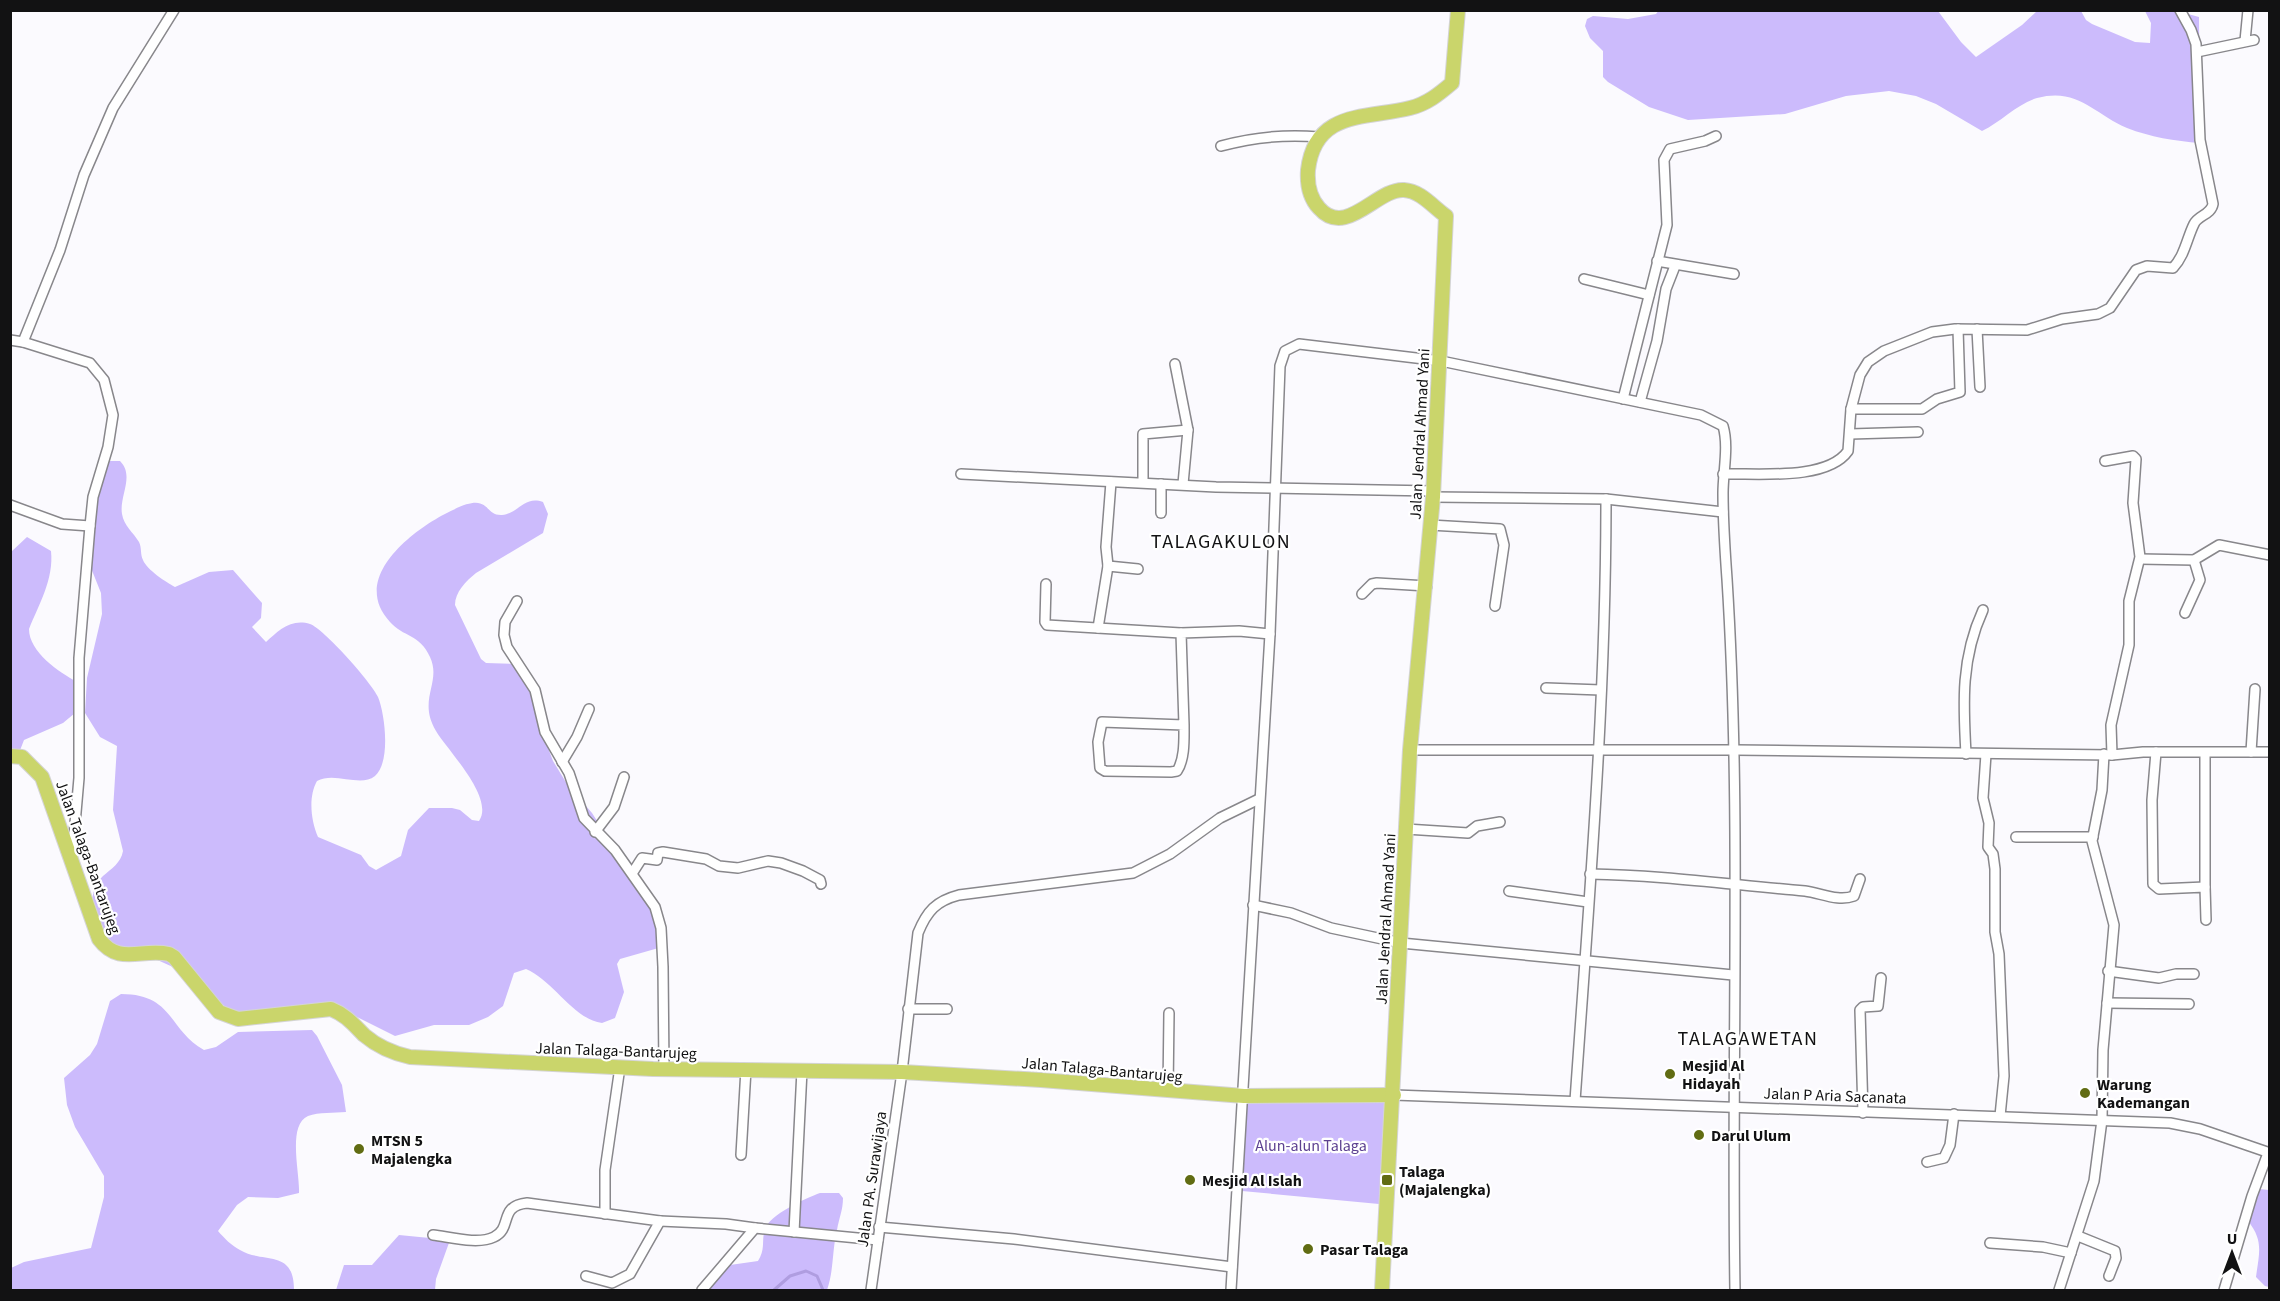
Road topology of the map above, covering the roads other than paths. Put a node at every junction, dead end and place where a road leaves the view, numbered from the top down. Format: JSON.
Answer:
{"nodes":[{"id":1,"x":174,"y":10,"type":"edge"},
{"id":2,"x":2180,"y":10,"type":"edge"},
{"id":3,"x":2248,"y":10,"type":"edge"},
{"id":4,"x":1458,"y":12,"type":"edge"},
{"id":5,"x":2197,"y":52,"type":"junction"},
{"id":6,"x":1319,"y":136,"type":"junction"},
{"id":7,"x":1716,"y":136,"type":"dead end"},
{"id":8,"x":1221,"y":146,"type":"dead end"},
{"id":9,"x":1657,"y":261,"type":"junction"},
{"id":10,"x":1675,"y":266,"type":"junction"},
{"id":11,"x":1734,"y":274,"type":"dead end"},
{"id":12,"x":1584,"y":279,"type":"dead end"},
{"id":13,"x":1649,"y":296,"type":"junction"},
{"id":14,"x":1958,"y":329,"type":"junction"},
{"id":15,"x":1977,"y":329,"type":"junction"},
{"id":16,"x":10,"y":340,"type":"edge"},
{"id":17,"x":23,"y":342,"type":"junction"},
{"id":18,"x":1441,"y":361,"type":"junction"},
{"id":19,"x":1175,"y":364,"type":"dead end"},
{"id":20,"x":1980,"y":387,"type":"dead end"},
{"id":21,"x":1623,"y":399,"type":"junction"},
{"id":22,"x":1640,"y":402,"type":"junction"},
{"id":23,"x":1851,"y":409,"type":"junction"},
{"id":24,"x":1188,"y":430,"type":"junction"},
{"id":25,"x":1918,"y":432,"type":"dead end"},
{"id":26,"x":1850,"y":434,"type":"junction"},
{"id":27,"x":2105,"y":461,"type":"dead end"},
{"id":28,"x":961,"y":474,"type":"dead end"},
{"id":29,"x":1723,"y":474,"type":"junction"},
{"id":30,"x":1111,"y":482,"type":"junction"},
{"id":31,"x":1143,"y":482,"type":"junction"},
{"id":32,"x":1161,"y":484,"type":"junction"},
{"id":33,"x":1183,"y":484,"type":"junction"},
{"id":34,"x":1275,"y":488,"type":"junction"},
{"id":35,"x":1433,"y":494,"type":"junction"},
{"id":36,"x":1606,"y":499,"type":"junction"},
{"id":37,"x":10,"y":505,"type":"edge"},
{"id":38,"x":1723,"y":512,"type":"junction"},
{"id":39,"x":1161,"y":513,"type":"dead end"},
{"id":40,"x":1430,"y":525,"type":"junction"},
{"id":41,"x":90,"y":526,"type":"junction"},
{"id":42,"x":2270,"y":555,"type":"edge"},
{"id":43,"x":2140,"y":559,"type":"junction"},
{"id":44,"x":2194,"y":560,"type":"junction"},
{"id":45,"x":1108,"y":566,"type":"junction"},
{"id":46,"x":1137,"y":568,"type":"dead end"},
{"id":47,"x":1046,"y":584,"type":"dead end"},
{"id":48,"x":1427,"y":586,"type":"junction"},
{"id":49,"x":1362,"y":594,"type":"dead end"},
{"id":50,"x":517,"y":601,"type":"dead end"},
{"id":51,"x":1495,"y":606,"type":"dead end"},
{"id":52,"x":1983,"y":610,"type":"dead end"},
{"id":53,"x":2185,"y":613,"type":"dead end"},
{"id":54,"x":1098,"y":628,"type":"junction"},
{"id":55,"x":1181,"y":633,"type":"junction"},
{"id":56,"x":1270,"y":634,"type":"junction"},
{"id":57,"x":1546,"y":688,"type":"dead end"},
{"id":58,"x":2255,"y":689,"type":"dead end"},
{"id":59,"x":1601,"y":690,"type":"junction"},
{"id":60,"x":589,"y":709,"type":"dead end"},
{"id":61,"x":1184,"y":725,"type":"junction"},
{"id":62,"x":1598,"y":749,"type":"junction"},
{"id":63,"x":1410,"y":750,"type":"junction"},
{"id":64,"x":1736,"y":750,"type":"junction"},
{"id":65,"x":2156,"y":752,"type":"junction"},
{"id":66,"x":2251,"y":752,"type":"junction"},
{"id":67,"x":2270,"y":752,"type":"edge"},
{"id":68,"x":2205,"y":753,"type":"junction"},
{"id":69,"x":1966,"y":754,"type":"junction"},
{"id":70,"x":1986,"y":754,"type":"junction"},
{"id":71,"x":2108,"y":754,"type":"junction"},
{"id":72,"x":10,"y":756,"type":"edge"},
{"id":73,"x":562,"y":762,"type":"junction"},
{"id":74,"x":624,"y":777,"type":"dead end"},
{"id":75,"x":1259,"y":799,"type":"junction"},
{"id":76,"x":1500,"y":822,"type":"dead end"},
{"id":77,"x":1406,"y":829,"type":"junction"},
{"id":78,"x":595,"y":832,"type":"junction"},
{"id":79,"x":2016,"y":837,"type":"dead end"},
{"id":80,"x":2093,"y":837,"type":"junction"},
{"id":81,"x":72,"y":858,"type":"junction"},
{"id":82,"x":633,"y":872,"type":"junction"},
{"id":83,"x":1590,"y":874,"type":"junction"},
{"id":84,"x":1860,"y":879,"type":"dead end"},
{"id":85,"x":821,"y":884,"type":"dead end"},
{"id":86,"x":1737,"y":885,"type":"junction"},
{"id":87,"x":2205,"y":887,"type":"junction"},
{"id":88,"x":1509,"y":891,"type":"dead end"},
{"id":89,"x":1588,"y":902,"type":"junction"},
{"id":90,"x":1253,"y":904,"type":"junction"},
{"id":91,"x":2205,"y":920,"type":"dead end"},
{"id":92,"x":1401,"y":943,"type":"junction"},
{"id":93,"x":1584,"y":959,"type":"junction"},
{"id":94,"x":2109,"y":971,"type":"junction"},
{"id":95,"x":2194,"y":974,"type":"dead end"},
{"id":96,"x":1733,"y":975,"type":"junction"},
{"id":97,"x":1881,"y":978,"type":"dead end"},
{"id":98,"x":2107,"y":1003,"type":"junction"},
{"id":99,"x":2188,"y":1004,"type":"dead end"},
{"id":100,"x":908,"y":1009,"type":"junction"},
{"id":101,"x":947,"y":1009,"type":"dead end"},
{"id":102,"x":1169,"y":1013,"type":"dead end"},
{"id":103,"x":620,"y":1067,"type":"junction"},
{"id":104,"x":664,"y":1069,"type":"junction"},
{"id":105,"x":746,"y":1069,"type":"junction"},
{"id":106,"x":802,"y":1070,"type":"junction"},
{"id":107,"x":902,"y":1072,"type":"junction"},
{"id":108,"x":1168,"y":1091,"type":"junction"},
{"id":109,"x":1394,"y":1095,"type":"junction"},
{"id":110,"x":1244,"y":1096,"type":"junction"},
{"id":111,"x":1575,"y":1101,"type":"junction"},
{"id":112,"x":1735,"y":1107,"type":"junction"},
{"id":113,"x":1863,"y":1113,"type":"junction"},
{"id":114,"x":1954,"y":1114,"type":"junction"},
{"id":115,"x":2000,"y":1116,"type":"junction"},
{"id":116,"x":2102,"y":1120,"type":"junction"},
{"id":117,"x":2269,"y":1153,"type":"edge"},
{"id":118,"x":741,"y":1155,"type":"dead end"},
{"id":119,"x":1926,"y":1162,"type":"dead end"},
{"id":120,"x":605,"y":1214,"type":"junction"},
{"id":121,"x":660,"y":1221,"type":"junction"},
{"id":122,"x":879,"y":1227,"type":"junction"},
{"id":123,"x":755,"y":1228,"type":"junction"},
{"id":124,"x":794,"y":1232,"type":"junction"},
{"id":125,"x":433,"y":1235,"type":"dead end"},
{"id":126,"x":2078,"y":1236,"type":"junction"},
{"id":127,"x":878,"y":1240,"type":"junction"},
{"id":128,"x":1990,"y":1244,"type":"dead end"},
{"id":129,"x":2071,"y":1253,"type":"junction"},
{"id":130,"x":1232,"y":1267,"type":"junction"},
{"id":131,"x":586,"y":1276,"type":"dead end"},
{"id":132,"x":2109,"y":1276,"type":"dead end"},
{"id":133,"x":702,"y":1290,"type":"edge"},
{"id":134,"x":871,"y":1290,"type":"edge"},
{"id":135,"x":1231,"y":1290,"type":"edge"},
{"id":136,"x":1382,"y":1290,"type":"edge"},
{"id":137,"x":1735,"y":1290,"type":"edge"},
{"id":138,"x":2059,"y":1290,"type":"edge"},
{"id":139,"x":2224,"y":1290,"type":"edge"}],
"edges":[{"from":1,"to":17,"type":"street"},
{"from":2,"to":5,"type":"street"},
{"from":3,"to":5,"type":"street"},
{"from":4,"to":6,"type":"main road"},
{"from":5,"to":15,"type":"street"},
{"from":6,"to":8,"type":"street"},
{"from":6,"to":18,"type":"main road","name":"Jalan Jendral Ahmad Yani"},
{"from":7,"to":9,"type":"street"},
{"from":9,"to":10,"type":"street"},
{"from":9,"to":13,"type":"street"},
{"from":10,"to":11,"type":"street"},
{"from":10,"to":22,"type":"street"},
{"from":12,"to":13,"type":"street"},
{"from":13,"to":21,"type":"street"},
{"from":14,"to":15,"type":"street"},
{"from":14,"to":23,"type":"street"},
{"from":14,"to":23,"type":"street"},
{"from":15,"to":20,"type":"street"},
{"from":16,"to":17,"type":"street"},
{"from":17,"to":41,"type":"street"},
{"from":18,"to":21,"type":"street"},
{"from":18,"to":34,"type":"street"},
{"from":18,"to":35,"type":"main road","name":"Jalan Jendral Ahmad Yani"},
{"from":19,"to":24,"type":"street"},
{"from":21,"to":22,"type":"street"},
{"from":22,"to":29,"type":"street"},
{"from":23,"to":26,"type":"street"},
{"from":24,"to":31,"type":"street"},
{"from":24,"to":33,"type":"street"},
{"from":25,"to":26,"type":"street"},
{"from":26,"to":29,"type":"street"},
{"from":27,"to":43,"type":"street"},
{"from":28,"to":30,"type":"street"},
{"from":29,"to":38,"type":"street"},
{"from":30,"to":31,"type":"street"},
{"from":30,"to":45,"type":"street"},
{"from":31,"to":32,"type":"street"},
{"from":32,"to":33,"type":"street"},
{"from":32,"to":39,"type":"street"},
{"from":33,"to":34,"type":"street"},
{"from":34,"to":35,"type":"street"},
{"from":34,"to":56,"type":"street"},
{"from":35,"to":36,"type":"street"},
{"from":35,"to":40,"type":"main road","name":"Jalan Jendral Ahmad Yani"},
{"from":36,"to":38,"type":"street"},
{"from":36,"to":59,"type":"street"},
{"from":37,"to":41,"type":"street"},
{"from":38,"to":64,"type":"street"},
{"from":40,"to":48,"type":"main road","name":"Jalan Jendral Ahmad Yani"},
{"from":40,"to":51,"type":"street"},
{"from":41,"to":81,"type":"street"},
{"from":42,"to":44,"type":"street"},
{"from":43,"to":44,"type":"street"},
{"from":43,"to":71,"type":"street"},
{"from":44,"to":53,"type":"street"},
{"from":45,"to":46,"type":"street"},
{"from":45,"to":54,"type":"street"},
{"from":47,"to":54,"type":"street"},
{"from":48,"to":49,"type":"street"},
{"from":48,"to":63,"type":"main road","name":"Jalan Jendral Ahmad Yani"},
{"from":50,"to":73,"type":"street"},
{"from":52,"to":69,"type":"street"},
{"from":54,"to":55,"type":"street"},
{"from":55,"to":56,"type":"street"},
{"from":55,"to":61,"type":"street"},
{"from":56,"to":75,"type":"street"},
{"from":57,"to":59,"type":"street"},
{"from":58,"to":66,"type":"street"},
{"from":59,"to":62,"type":"street"},
{"from":60,"to":73,"type":"street"},
{"from":61,"to":61,"type":"street"},
{"from":62,"to":63,"type":"street"},
{"from":62,"to":64,"type":"street"},
{"from":62,"to":83,"type":"street"},
{"from":63,"to":77,"type":"main road","name":"Jalan Jendral Ahmad Yani"},
{"from":64,"to":69,"type":"street"},
{"from":64,"to":86,"type":"street"},
{"from":65,"to":68,"type":"street"},
{"from":65,"to":71,"type":"street"},
{"from":65,"to":87,"type":"street"},
{"from":66,"to":67,"type":"street"},
{"from":66,"to":68,"type":"street"},
{"from":68,"to":87,"type":"street"},
{"from":69,"to":70,"type":"street"},
{"from":70,"to":71,"type":"street"},
{"from":70,"to":115,"type":"street"},
{"from":71,"to":80,"type":"street"},
{"from":72,"to":81,"type":"main road","name":"Jalan Talaga-Bantarujeg"},
{"from":73,"to":78,"type":"street"},
{"from":74,"to":78,"type":"street"},
{"from":75,"to":90,"type":"street"},
{"from":75,"to":100,"type":"street","name":"Jalan PA. Surawijaya"},
{"from":76,"to":77,"type":"street"},
{"from":77,"to":92,"type":"main road","name":"Jalan Jendral Ahmad Yani"},
{"from":78,"to":82,"type":"street"},
{"from":79,"to":80,"type":"street"},
{"from":80,"to":94,"type":"street"},
{"from":81,"to":103,"type":"main road","name":"Jalan Talaga-Bantarujeg"},
{"from":82,"to":85,"type":"street"},
{"from":82,"to":104,"type":"street"},
{"from":83,"to":86,"type":"street"},
{"from":83,"to":89,"type":"street"},
{"from":84,"to":86,"type":"street"},
{"from":86,"to":96,"type":"street"},
{"from":87,"to":91,"type":"street"},
{"from":88,"to":89,"type":"street"},
{"from":89,"to":93,"type":"street"},
{"from":90,"to":92,"type":"street"},
{"from":90,"to":110,"type":"street"},
{"from":92,"to":93,"type":"street"},
{"from":92,"to":109,"type":"main road","name":"Jalan Jendral Ahmad Yani"},
{"from":93,"to":96,"type":"street"},
{"from":93,"to":111,"type":"street"},
{"from":94,"to":95,"type":"street"},
{"from":94,"to":98,"type":"street"},
{"from":96,"to":112,"type":"street"},
{"from":97,"to":113,"type":"street"},
{"from":98,"to":99,"type":"street"},
{"from":98,"to":116,"type":"street"},
{"from":100,"to":101,"type":"street"},
{"from":100,"to":107,"type":"street","name":"Jalan PA. Surawijaya"},
{"from":102,"to":108,"type":"street"},
{"from":103,"to":104,"type":"main road","name":"Jalan Talaga-Bantarujeg"},
{"from":103,"to":120,"type":"street"},
{"from":104,"to":105,"type":"main road","name":"Jalan Talaga-Bantarujeg"},
{"from":105,"to":106,"type":"main road","name":"Jalan Talaga-Bantarujeg"},
{"from":105,"to":118,"type":"street"},
{"from":106,"to":107,"type":"main road","name":"Jalan Talaga-Bantarujeg"},
{"from":106,"to":124,"type":"street"},
{"from":107,"to":108,"type":"main road","name":"Jalan Talaga-Bantarujeg"},
{"from":107,"to":122,"type":"street","name":"Jalan PA. Surawijaya"},
{"from":108,"to":110,"type":"main road","name":"Jalan Talaga-Bantarujeg"},
{"from":109,"to":110,"type":"main road","name":"Jalan Talaga-Bantarujeg"},
{"from":109,"to":111,"type":"street","name":"Jalan P Aria Sacanata"},
{"from":109,"to":136,"type":"main road","name":"Jalan Jendral Ahmad Yani"},
{"from":110,"to":130,"type":"street"},
{"from":111,"to":112,"type":"street","name":"Jalan P Aria Sacanata"},
{"from":112,"to":113,"type":"street","name":"Jalan P Aria Sacanata"},
{"from":112,"to":137,"type":"street"},
{"from":113,"to":114,"type":"street","name":"Jalan P Aria Sacanata"},
{"from":114,"to":115,"type":"street","name":"Jalan P Aria Sacanata"},
{"from":114,"to":119,"type":"street"},
{"from":115,"to":116,"type":"street","name":"Jalan P Aria Sacanata"},
{"from":116,"to":117,"type":"street","name":"Jalan P Aria Sacanata"},
{"from":116,"to":126,"type":"street"},
{"from":117,"to":139,"type":"street"},
{"from":120,"to":121,"type":"street"},
{"from":120,"to":125,"type":"street"},
{"from":121,"to":123,"type":"street"},
{"from":121,"to":131,"type":"street"},
{"from":122,"to":127,"type":"street","name":"Jalan PA. Surawijaya"},
{"from":122,"to":130,"type":"street"},
{"from":123,"to":124,"type":"street"},
{"from":123,"to":133,"type":"street"},
{"from":124,"to":127,"type":"street"},
{"from":126,"to":129,"type":"street"},
{"from":126,"to":132,"type":"street"},
{"from":127,"to":134,"type":"street","name":"Jalan PA. Surawijaya"},
{"from":128,"to":129,"type":"street"},
{"from":129,"to":138,"type":"street"},
{"from":130,"to":135,"type":"street"}]}
